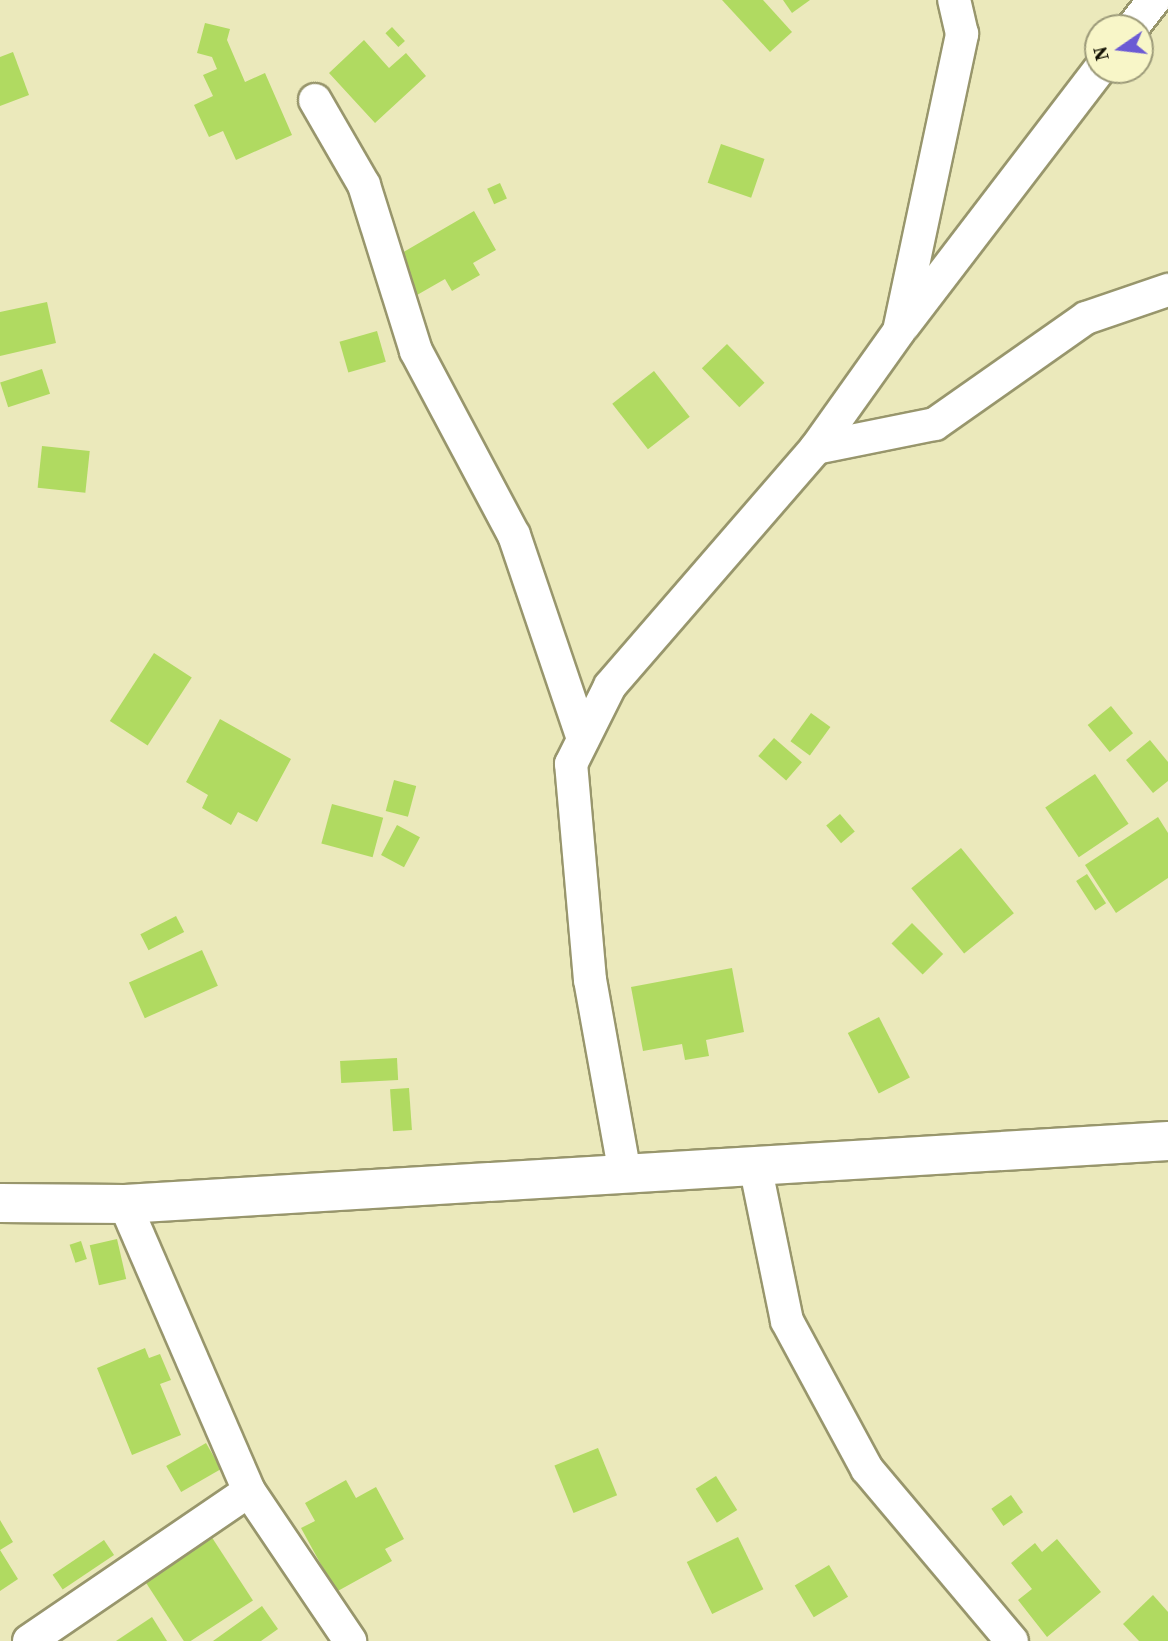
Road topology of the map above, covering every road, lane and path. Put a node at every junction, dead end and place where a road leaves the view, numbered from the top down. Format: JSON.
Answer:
{"nodes":[{"id":1,"x":954,"y":0,"type":"edge"},
{"id":2,"x":1154,"y":0,"type":"edge"},
{"id":3,"x":1143,"y":14,"type":"edge"},
{"id":4,"x":1088,"y":84,"type":"edge"},
{"id":5,"x":315,"y":100,"type":"dead end"},
{"id":6,"x":1168,"y":290,"type":"edge"},
{"id":7,"x":900,"y":331,"type":"junction"},
{"id":8,"x":816,"y":448,"type":"junction"},
{"id":9,"x":583,"y":739,"type":"junction"},
{"id":10,"x":1168,"y":1141,"type":"edge"},
{"id":11,"x":755,"y":1165,"type":"junction"},
{"id":12,"x":625,"y":1174,"type":"junction"},
{"id":13,"x":0,"y":1203,"type":"edge"},
{"id":14,"x":125,"y":1204,"type":"junction"},
{"id":15,"x":249,"y":1490,"type":"junction"},
{"id":16,"x":29,"y":1641,"type":"edge"},
{"id":17,"x":350,"y":1641,"type":"edge"},
{"id":18,"x":1012,"y":1641,"type":"edge"}],
"edges":[{"from":1,"to":7,"type":"street"},
{"from":2,"to":3,"type":"street"},
{"from":4,"to":7,"type":"street"},
{"from":5,"to":9,"type":"street"},
{"from":6,"to":8,"type":"street"},
{"from":7,"to":8,"type":"street"},
{"from":8,"to":9,"type":"street"},
{"from":9,"to":12,"type":"street"},
{"from":10,"to":11,"type":"main road"},
{"from":11,"to":12,"type":"main road"},
{"from":11,"to":18,"type":"street"},
{"from":12,"to":14,"type":"main road"},
{"from":13,"to":14,"type":"main road"},
{"from":14,"to":15,"type":"street"},
{"from":15,"to":16,"type":"street"},
{"from":15,"to":17,"type":"street"}]}
